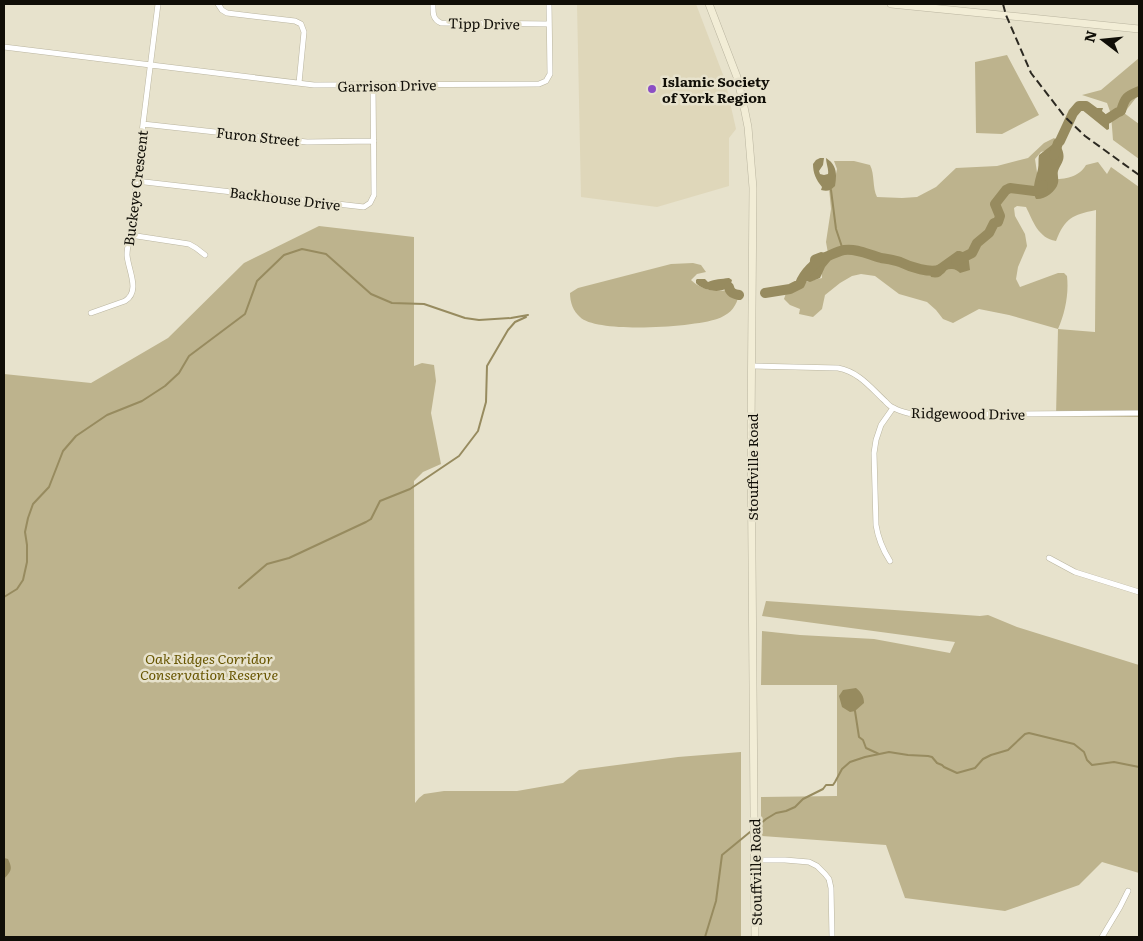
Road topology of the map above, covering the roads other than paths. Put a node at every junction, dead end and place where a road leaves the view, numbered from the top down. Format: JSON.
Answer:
{"nodes":[{"id":1,"x":158,"y":4,"type":"edge"},
{"id":2,"x":218,"y":4,"type":"edge"},
{"id":3,"x":433,"y":4,"type":"edge"},
{"id":4,"x":549,"y":4,"type":"edge"},
{"id":5,"x":709,"y":4,"type":"edge"},
{"id":6,"x":891,"y":4,"type":"edge"},
{"id":7,"x":549,"y":24,"type":"junction"},
{"id":8,"x":1139,"y":29,"type":"edge"},
{"id":9,"x":4,"y":47,"type":"edge"},
{"id":10,"x":150,"y":66,"type":"junction"},
{"id":11,"x":299,"y":83,"type":"junction"},
{"id":12,"x":373,"y":85,"type":"junction"},
{"id":13,"x":143,"y":124,"type":"junction"},
{"id":14,"x":374,"y":141,"type":"junction"},
{"id":15,"x":136,"y":181,"type":"junction"},
{"id":16,"x":130,"y":235,"type":"junction"},
{"id":17,"x":205,"y":255,"type":"dead end"},
{"id":18,"x":91,"y":313,"type":"dead end"},
{"id":19,"x":752,"y":366,"type":"junction"},
{"id":20,"x":893,"y":408,"type":"junction"},
{"id":21,"x":1139,"y":413,"type":"edge"},
{"id":22,"x":1049,"y":558,"type":"dead end"},
{"id":23,"x":890,"y":561,"type":"dead end"},
{"id":24,"x":1139,"y":592,"type":"edge"},
{"id":25,"x":755,"y":860,"type":"junction"},
{"id":26,"x":1128,"y":891,"type":"dead end"},
{"id":27,"x":755,"y":937,"type":"edge"},
{"id":28,"x":832,"y":937,"type":"edge"},
{"id":29,"x":1102,"y":937,"type":"edge"}],
"edges":[{"from":1,"to":10,"type":"street","name":"Buckeye Crescent"},
{"from":2,"to":11,"type":"street"},
{"from":3,"to":7,"type":"street","name":"Tipp Drive"},
{"from":4,"to":7,"type":"street","name":"Garrison Drive"},
{"from":5,"to":19,"type":"main road","name":"Stouffville Road"},
{"from":6,"to":8,"type":"main road"},
{"from":7,"to":12,"type":"street","name":"Garrison Drive"},
{"from":9,"to":10,"type":"street","name":"Garrison Drive"},
{"from":10,"to":11,"type":"street","name":"Garrison Drive"},
{"from":10,"to":13,"type":"street","name":"Buckeye Crescent"},
{"from":11,"to":12,"type":"street","name":"Garrison Drive"},
{"from":12,"to":14,"type":"street"},
{"from":13,"to":14,"type":"street","name":"Furon Street"},
{"from":13,"to":15,"type":"street","name":"Buckeye Crescent"},
{"from":14,"to":15,"type":"street","name":"Backhouse Drive"},
{"from":15,"to":16,"type":"street","name":"Buckeye Crescent"},
{"from":16,"to":17,"type":"street"},
{"from":16,"to":18,"type":"street","name":"Buckeye Crescent"},
{"from":19,"to":20,"type":"street","name":"Ridgewood Drive"},
{"from":19,"to":25,"type":"main road","name":"Stouffville Road"},
{"from":20,"to":21,"type":"street","name":"Ridgewood Drive"},
{"from":20,"to":23,"type":"street"},
{"from":22,"to":24,"type":"street"},
{"from":25,"to":27,"type":"main road","name":"Stouffville Road"},
{"from":25,"to":28,"type":"street"},
{"from":26,"to":29,"type":"street"}]}
